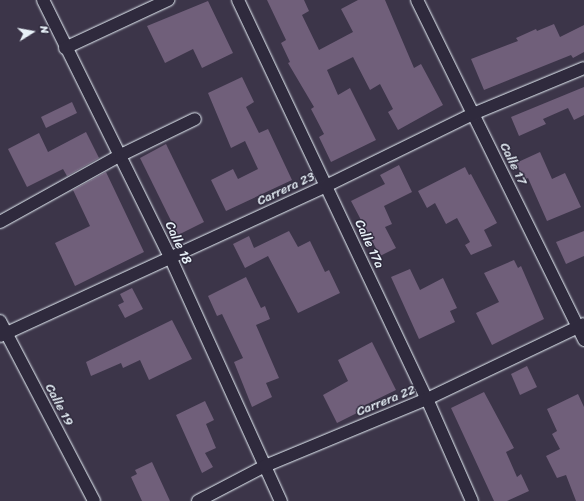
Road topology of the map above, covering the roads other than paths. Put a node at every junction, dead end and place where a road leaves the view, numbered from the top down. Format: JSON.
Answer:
{"nodes":[{"id":1,"x":43,"y":0,"type":"edge"},
{"id":2,"x":168,"y":0,"type":"edge"},
{"id":3,"x":238,"y":0,"type":"edge"},
{"id":4,"x":417,"y":0,"type":"edge"},
{"id":5,"x":65,"y":48,"type":"junction"},
{"id":6,"x":584,"y":68,"type":"edge"},
{"id":7,"x":473,"y":114,"type":"junction"},
{"id":8,"x":195,"y":119,"type":"dead end"},
{"id":9,"x":121,"y":155,"type":"junction"},
{"id":10,"x":326,"y":186,"type":"junction"},
{"id":11,"x":0,"y":222,"type":"edge"},
{"id":12,"x":171,"y":259,"type":"junction"},
{"id":13,"x":0,"y":321,"type":"edge"},
{"id":14,"x":581,"y":326,"type":"edge"},
{"id":15,"x":3,"y":335,"type":"edge"},
{"id":16,"x":584,"y":340,"type":"edge"},
{"id":17,"x":427,"y":399,"type":"junction"},
{"id":18,"x":265,"y":466,"type":"junction"},
{"id":19,"x":94,"y":501,"type":"edge"},
{"id":20,"x":198,"y":501,"type":"edge"},
{"id":21,"x":281,"y":501,"type":"edge"},
{"id":22,"x":472,"y":501,"type":"edge"}],
"edges":[{"from":1,"to":5,"type":"street","name":"Calle 18"},
{"from":2,"to":5,"type":"street"},
{"from":3,"to":10,"type":"street","name":"Calle 17a"},
{"from":4,"to":7,"type":"street","name":"Calle 17"},
{"from":5,"to":9,"type":"street","name":"Calle 18"},
{"from":6,"to":7,"type":"street","name":"Carrera 23"},
{"from":7,"to":10,"type":"street","name":"Carrera 23"},
{"from":7,"to":14,"type":"street","name":"Calle 17"},
{"from":8,"to":9,"type":"street"},
{"from":9,"to":11,"type":"street"},
{"from":9,"to":12,"type":"street","name":"Calle 18"},
{"from":10,"to":12,"type":"street","name":"Carrera 23"},
{"from":10,"to":17,"type":"street","name":"Calle 17a"},
{"from":12,"to":15,"type":"street","name":"Carrera 23"},
{"from":12,"to":18,"type":"street","name":"Calle 18"},
{"from":13,"to":15,"type":"street","name":"Calle 19"},
{"from":14,"to":16,"type":"street","name":"Calle 17"},
{"from":14,"to":17,"type":"street","name":"Carrera 22"},
{"from":15,"to":19,"type":"street","name":"Calle 19"},
{"from":17,"to":18,"type":"street","name":"Carrera 22"},
{"from":17,"to":22,"type":"street","name":"Calle 17a"},
{"from":18,"to":20,"type":"street","name":"Carrera 22"},
{"from":18,"to":21,"type":"street","name":"Calle 18"}]}
